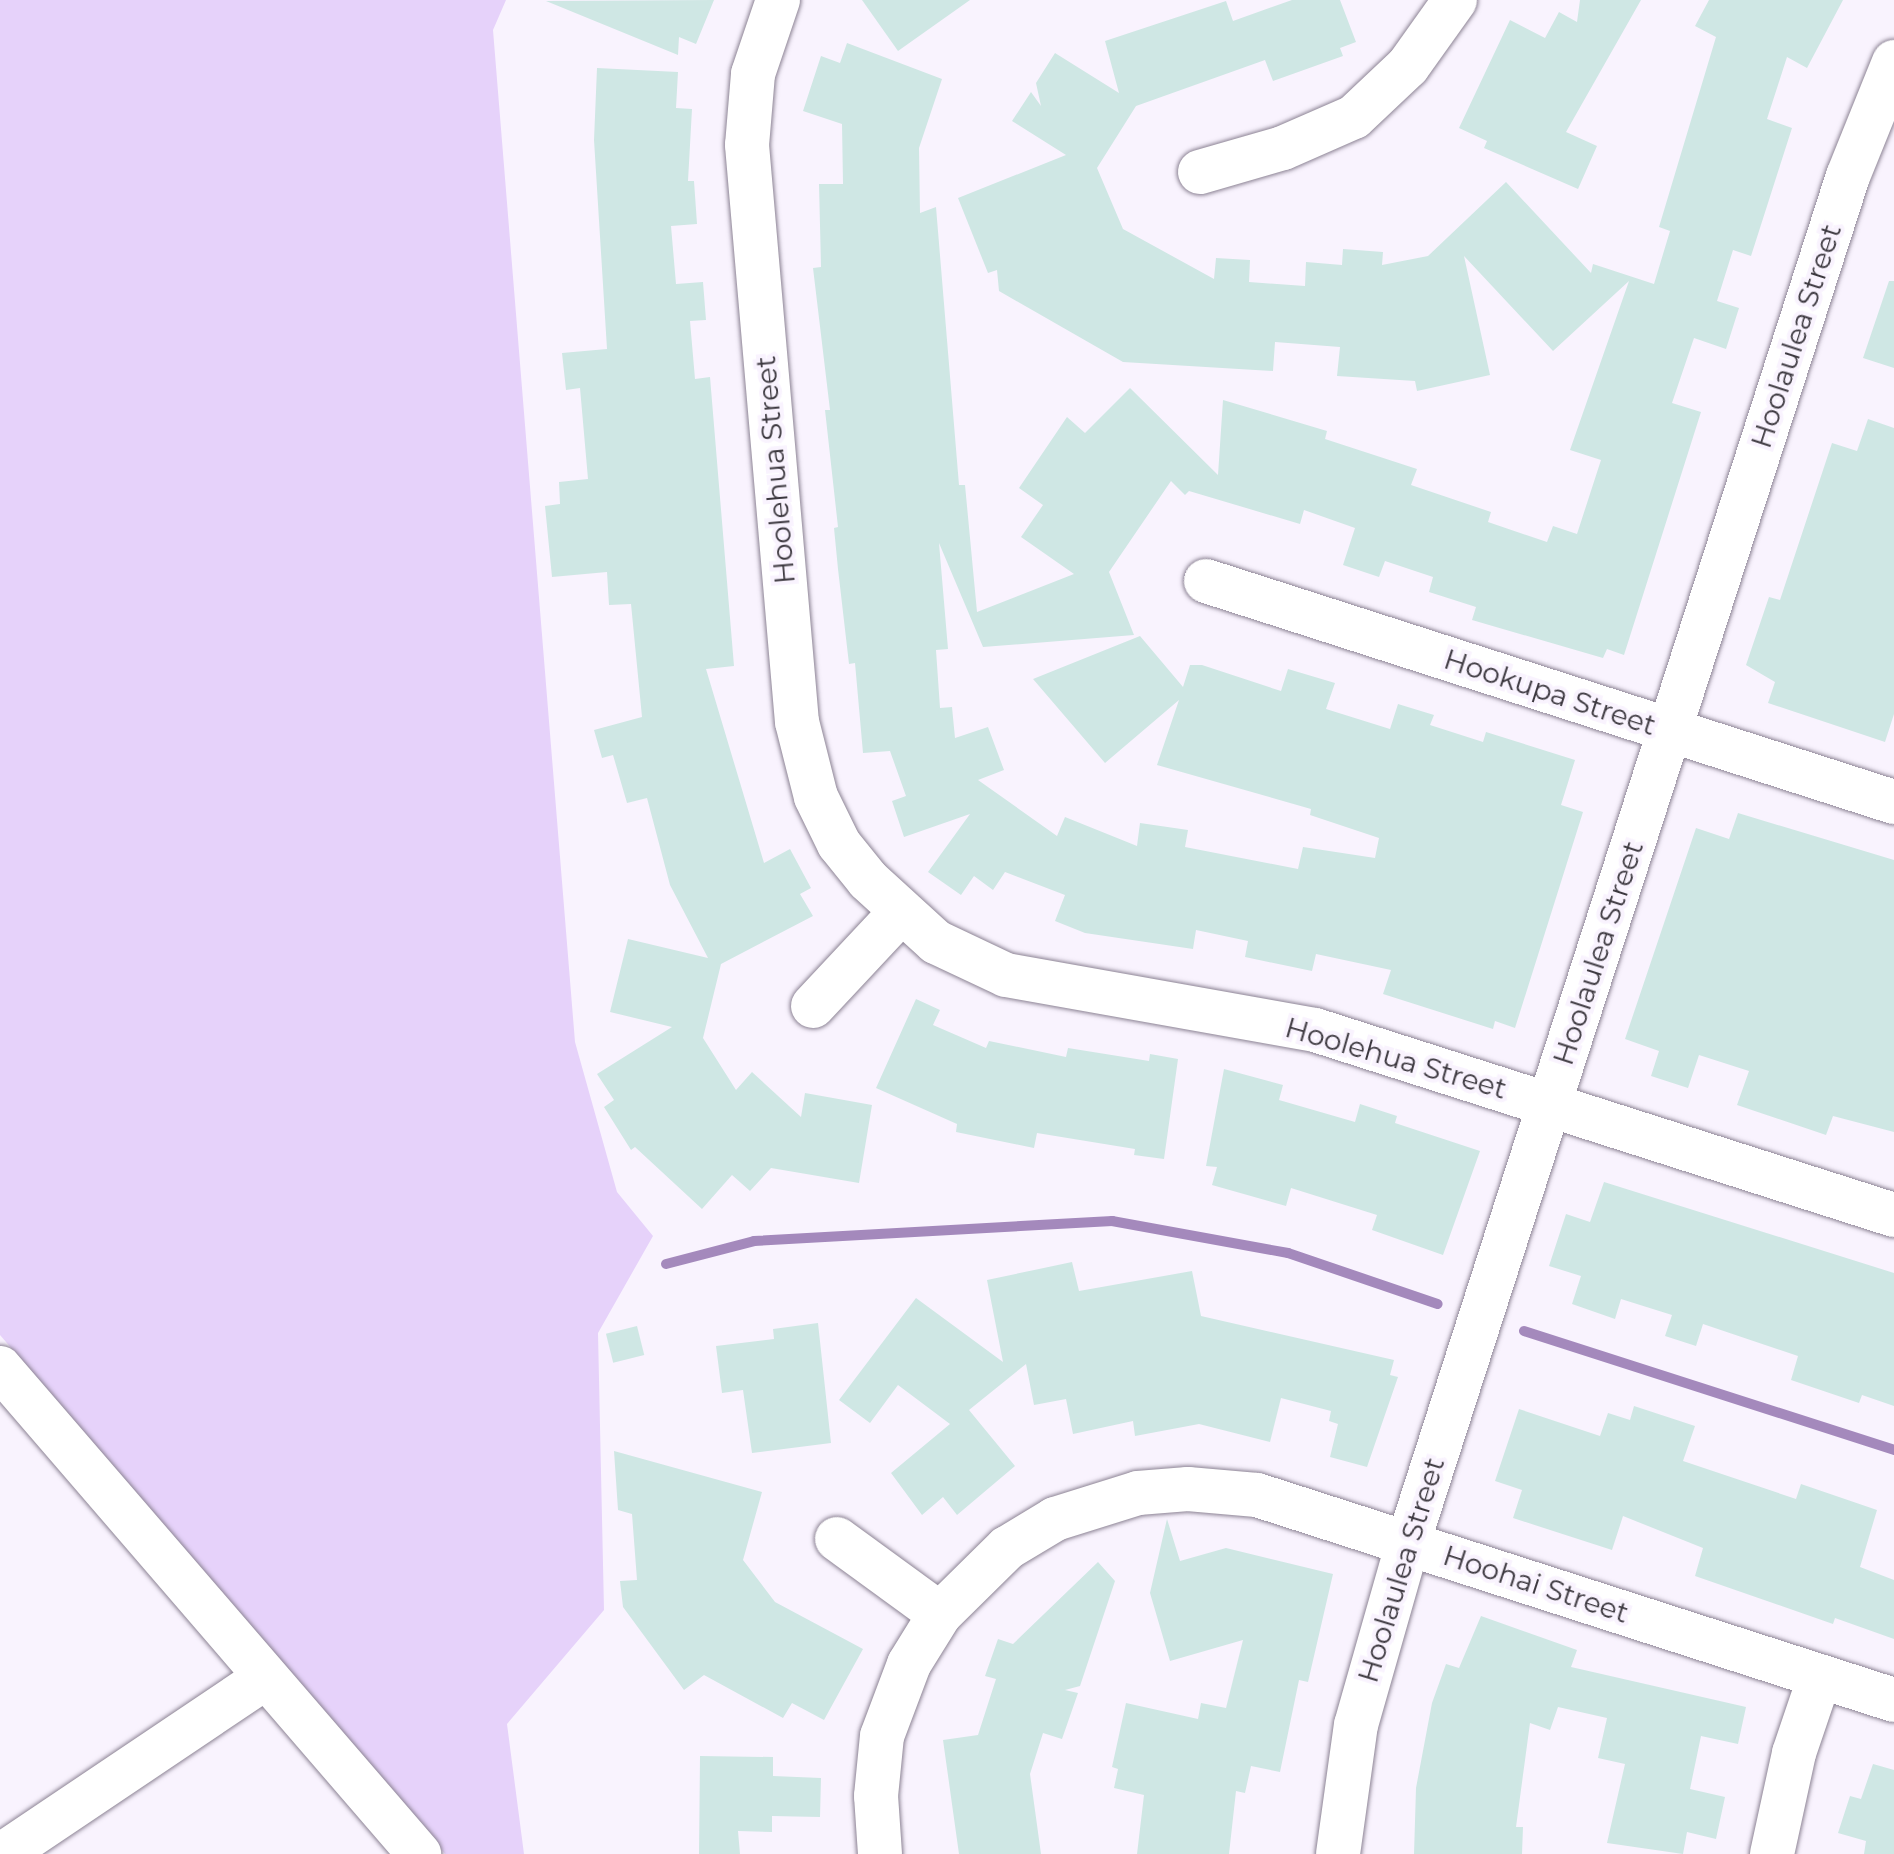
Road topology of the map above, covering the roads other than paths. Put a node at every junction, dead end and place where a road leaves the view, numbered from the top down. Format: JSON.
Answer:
{"nodes":[{"id":1,"x":778,"y":0,"type":"edge"},
{"id":2,"x":1455,"y":0,"type":"edge"},
{"id":3,"x":1894,"y":62,"type":"edge"},
{"id":4,"x":1200,"y":172,"type":"dead end"},
{"id":5,"x":1206,"y":581,"type":"dead end"},
{"id":6,"x":1669,"y":730,"type":"junction"},
{"id":7,"x":1894,"y":802,"type":"edge"},
{"id":8,"x":901,"y":912,"type":"junction"},
{"id":9,"x":813,"y":1006,"type":"dead end"},
{"id":10,"x":1549,"y":1104,"type":"junction"},
{"id":11,"x":1894,"y":1215,"type":"edge"},
{"id":12,"x":0,"y":1368,"type":"edge"},
{"id":13,"x":837,"y":1539,"type":"dead end"},
{"id":14,"x":1408,"y":1543,"type":"junction"},
{"id":15,"x":940,"y":1614,"type":"junction"},
{"id":16,"x":1820,"y":1676,"type":"junction"},
{"id":17,"x":265,"y":1678,"type":"junction"},
{"id":18,"x":1894,"y":1700,"type":"edge"},
{"id":19,"x":3,"y":1854,"type":"edge"},
{"id":20,"x":419,"y":1854,"type":"edge"},
{"id":21,"x":880,"y":1854,"type":"edge"},
{"id":22,"x":1338,"y":1854,"type":"edge"},
{"id":23,"x":1772,"y":1854,"type":"edge"}],
"edges":[{"from":1,"to":8,"type":"street","name":"Hoolehua Street"},
{"from":2,"to":4,"type":"street"},
{"from":3,"to":6,"type":"street","name":"Hoolaulea Street"},
{"from":5,"to":6,"type":"street","name":"Hookupa Street"},
{"from":6,"to":7,"type":"street","name":"Hookupa Street"},
{"from":6,"to":10,"type":"street","name":"Hoolaulea Street"},
{"from":8,"to":9,"type":"street"},
{"from":8,"to":10,"type":"street","name":"Hoolehua Street"},
{"from":10,"to":11,"type":"street","name":"Hoolehua Street"},
{"from":10,"to":14,"type":"street","name":"Hoolaulea Street"},
{"from":12,"to":17,"type":"street"},
{"from":13,"to":15,"type":"street"},
{"from":14,"to":15,"type":"street","name":"Hoohai Street"},
{"from":14,"to":16,"type":"street","name":"Hoohai Street"},
{"from":14,"to":22,"type":"street","name":"Hoolaulea Street"},
{"from":15,"to":21,"type":"street","name":"Hoohai Street"},
{"from":16,"to":18,"type":"street","name":"Hoohai Street"},
{"from":16,"to":23,"type":"street"},
{"from":17,"to":19,"type":"street"},
{"from":17,"to":20,"type":"street"}]}
